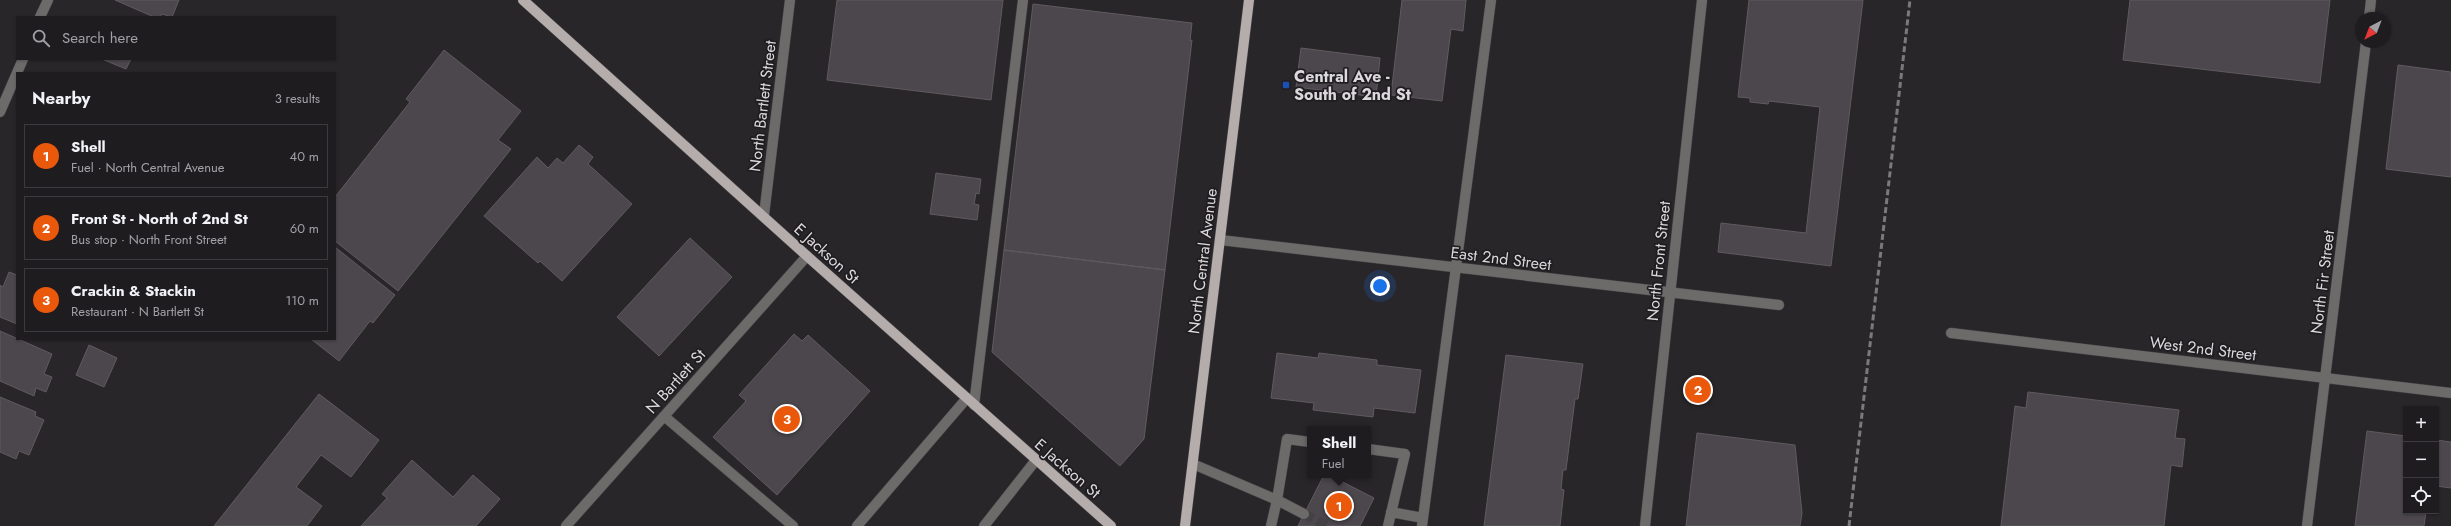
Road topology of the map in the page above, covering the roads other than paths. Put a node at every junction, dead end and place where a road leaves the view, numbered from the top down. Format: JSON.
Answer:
{"nodes":[{"id":1,"x":48,"y":0,"type":"edge"},
{"id":2,"x":523,"y":0,"type":"edge"},
{"id":3,"x":790,"y":0,"type":"edge"},
{"id":4,"x":1022,"y":0,"type":"edge"},
{"id":5,"x":1249,"y":0,"type":"edge"},
{"id":6,"x":1491,"y":0,"type":"edge"},
{"id":7,"x":1702,"y":0,"type":"edge"},
{"id":8,"x":2371,"y":0,"type":"edge"},
{"id":9,"x":2370,"y":12,"type":"edge"},
{"id":10,"x":40,"y":16,"type":"edge"},
{"id":11,"x":2365,"y":48,"type":"edge"},
{"id":12,"x":23,"y":60,"type":"edge"},
{"id":13,"x":17,"y":72,"type":"edge"},
{"id":14,"x":16,"y":75,"type":"edge"},
{"id":15,"x":0,"y":112,"type":"edge"},
{"id":16,"x":764,"y":215,"type":"junction"},
{"id":17,"x":1220,"y":240,"type":"junction"},
{"id":18,"x":807,"y":256,"type":"junction"},
{"id":19,"x":1457,"y":268,"type":"junction"},
{"id":20,"x":1669,"y":292,"type":"junction"},
{"id":21,"x":1779,"y":305,"type":"dead end"},
{"id":22,"x":1951,"y":333,"type":"dead end"},
{"id":23,"x":2325,"y":378,"type":"junction"},
{"id":24,"x":2451,"y":393,"type":"edge"},
{"id":25,"x":971,"y":401,"type":"junction"},
{"id":26,"x":664,"y":416,"type":"junction"},
{"id":27,"x":1307,"y":442,"type":"edge"},
{"id":28,"x":1371,"y":450,"type":"edge"},
{"id":29,"x":1036,"y":460,"type":"junction"},
{"id":30,"x":1193,"y":464,"type":"junction"},
{"id":31,"x":1277,"y":500,"type":"junction"},
{"id":32,"x":1391,"y":512,"type":"junction"},
{"id":33,"x":1304,"y":514,"type":"tunnel mouth"},
{"id":34,"x":1423,"y":522,"type":"edge"},
{"id":35,"x":566,"y":526,"type":"edge"},
{"id":36,"x":793,"y":526,"type":"edge"},
{"id":37,"x":857,"y":526,"type":"edge"},
{"id":38,"x":984,"y":526,"type":"edge"},
{"id":39,"x":1111,"y":526,"type":"edge"},
{"id":40,"x":1185,"y":526,"type":"edge"},
{"id":41,"x":1271,"y":526,"type":"edge"},
{"id":42,"x":1388,"y":526,"type":"edge"},
{"id":43,"x":1645,"y":526,"type":"edge"},
{"id":44,"x":2307,"y":526,"type":"edge"}],
"edges":[{"from":1,"to":10,"type":"street"},
{"from":2,"to":16,"type":"main road","name":"E Jackson St"},
{"from":3,"to":16,"type":"street","name":"North Bartlett Street"},
{"from":4,"to":25,"type":"street"},
{"from":5,"to":17,"type":"main road","name":"North Central Avenue"},
{"from":6,"to":19,"type":"street"},
{"from":7,"to":20,"type":"street","name":"North Front Street"},
{"from":8,"to":9,"type":"street"},
{"from":11,"to":23,"type":"street","name":"North Fir Street"},
{"from":12,"to":13,"type":"street"},
{"from":14,"to":15,"type":"street"},
{"from":16,"to":18,"type":"main road","name":"E Jackson St"},
{"from":17,"to":19,"type":"street","name":"East 2nd Street"},
{"from":17,"to":30,"type":"main road","name":"North Central Avenue"},
{"from":18,"to":25,"type":"main road","name":"E Jackson St"},
{"from":18,"to":26,"type":"street","name":"N Bartlett St"},
{"from":19,"to":20,"type":"street","name":"East 2nd Street"},
{"from":19,"to":34,"type":"street"},
{"from":20,"to":21,"type":"street","name":"East 2nd Street"},
{"from":20,"to":43,"type":"street","name":"North Front Street"},
{"from":22,"to":23,"type":"street","name":"West 2nd Street"},
{"from":23,"to":24,"type":"street","name":"West 2nd Street"},
{"from":23,"to":44,"type":"street","name":"North Fir Street"},
{"from":25,"to":29,"type":"main road","name":"E Jackson St"},
{"from":25,"to":37,"type":"street"},
{"from":26,"to":35,"type":"street","name":"N Bartlett St"},
{"from":26,"to":36,"type":"street"},
{"from":27,"to":31,"type":"street"},
{"from":28,"to":32,"type":"street"},
{"from":29,"to":38,"type":"street"},
{"from":29,"to":39,"type":"main road","name":"E Jackson St"},
{"from":30,"to":31,"type":"street"},
{"from":30,"to":40,"type":"main road","name":"North Central Avenue"},
{"from":31,"to":33,"type":"street"},
{"from":31,"to":41,"type":"street"},
{"from":32,"to":34,"type":"street"},
{"from":32,"to":42,"type":"street"}]}
